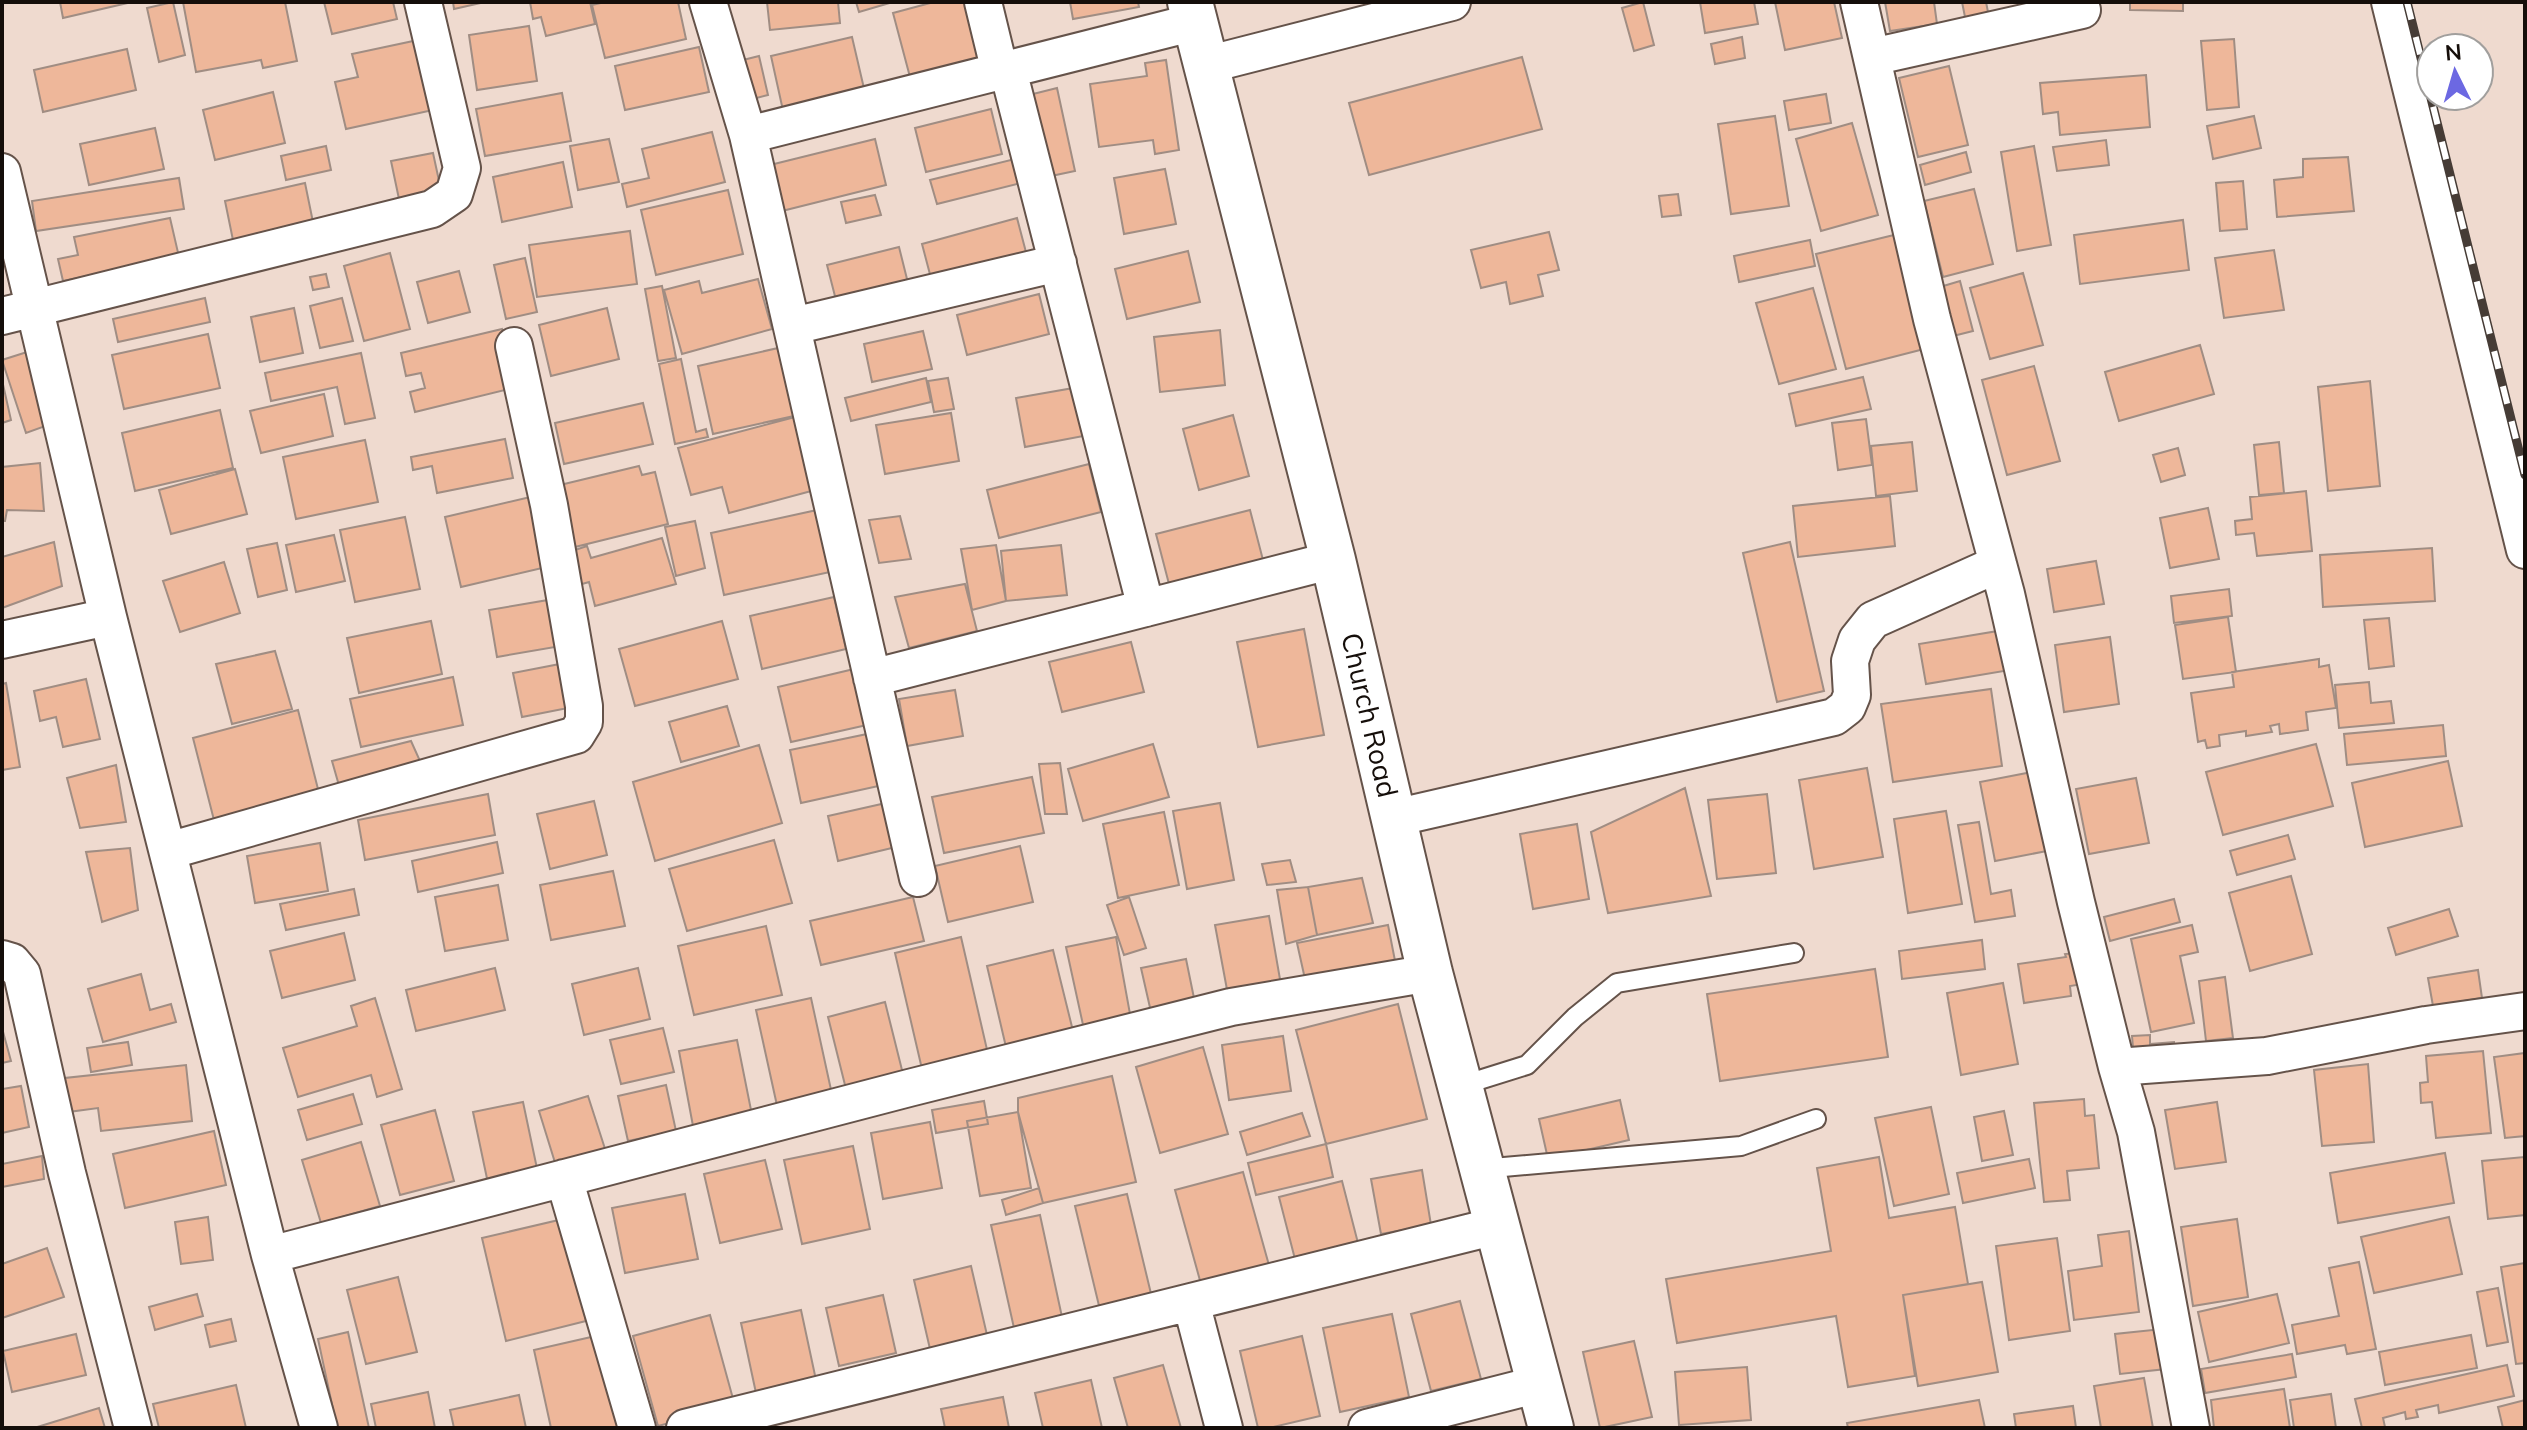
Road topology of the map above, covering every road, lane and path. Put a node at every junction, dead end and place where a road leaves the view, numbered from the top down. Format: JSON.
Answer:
{"nodes":[{"id":1,"x":423,"y":2,"type":"edge"},
{"id":2,"x":708,"y":2,"type":"edge"},
{"id":3,"x":983,"y":2,"type":"edge"},
{"id":4,"x":1452,"y":2,"type":"edge"},
{"id":5,"x":1859,"y":2,"type":"edge"},
{"id":6,"x":2390,"y":2,"type":"edge"},
{"id":7,"x":2082,"y":10,"type":"dead end"},
{"id":8,"x":1192,"y":12,"type":"edge"},
{"id":9,"x":1872,"y":57,"type":"junction"},
{"id":10,"x":1206,"y":65,"type":"junction"},
{"id":11,"x":1004,"y":71,"type":"junction"},
{"id":12,"x":748,"y":135,"type":"junction"},
{"id":13,"x":2,"y":172,"type":"edge"},
{"id":14,"x":1058,"y":263,"type":"junction"},
{"id":15,"x":19,"y":312,"type":"edge"},
{"id":16,"x":793,"y":326,"type":"junction"},
{"id":17,"x":514,"y":346,"type":"dead end"},
{"id":18,"x":2525,"y":550,"type":"edge"},
{"id":19,"x":1333,"y":560,"type":"junction"},
{"id":20,"x":1998,"y":564,"type":"junction"},
{"id":21,"x":1146,"y":608,"type":"junction"},
{"id":22,"x":108,"y":617,"type":"junction"},
{"id":23,"x":2,"y":640,"type":"edge"},
{"id":24,"x":872,"y":678,"type":"junction"},
{"id":25,"x":1394,"y":818,"type":"junction"},
{"id":26,"x":168,"y":851,"type":"junction"},
{"id":27,"x":918,"y":878,"type":"dead end"},
{"id":28,"x":1794,"y":953,"type":"dead end"},
{"id":29,"x":2,"y":959,"type":"edge"},
{"id":30,"x":1430,"y":973,"type":"junction"},
{"id":31,"x":2525,"y":1011,"type":"edge"},
{"id":32,"x":2117,"y":1067,"type":"junction"},
{"id":33,"x":1460,"y":1086,"type":"junction"},
{"id":34,"x":1816,"y":1119,"type":"dead end"},
{"id":35,"x":1481,"y":1169,"type":"junction"},
{"id":36,"x":564,"y":1178,"type":"junction"},
{"id":37,"x":1496,"y":1226,"type":"junction"},
{"id":38,"x":270,"y":1255,"type":"junction"},
{"id":39,"x":1191,"y":1302,"type":"junction"},
{"id":40,"x":1539,"y":1384,"type":"junction"},
{"id":41,"x":133,"y":1428,"type":"edge"},
{"id":42,"x":319,"y":1428,"type":"edge"},
{"id":43,"x":637,"y":1428,"type":"edge"},
{"id":44,"x":685,"y":1428,"type":"edge"},
{"id":45,"x":1224,"y":1428,"type":"edge"},
{"id":46,"x":1367,"y":1428,"type":"edge"},
{"id":47,"x":1551,"y":1428,"type":"edge"},
{"id":48,"x":2191,"y":1428,"type":"edge"}],
"edges":[{"from":1,"to":15,"type":"street"},
{"from":2,"to":12,"type":"street"},
{"from":3,"to":11,"type":"street"},
{"from":4,"to":10,"type":"street"},
{"from":5,"to":9,"type":"street"},
{"from":6,"to":18,"type":"street"},
{"from":7,"to":9,"type":"street"},
{"from":8,"to":10,"type":"street","name":"Church Road"},
{"from":8,"to":11,"type":"street"},
{"from":9,"to":20,"type":"street"},
{"from":10,"to":19,"type":"street","name":"Church Road"},
{"from":11,"to":12,"type":"street"},
{"from":11,"to":14,"type":"street"},
{"from":12,"to":16,"type":"street"},
{"from":13,"to":15,"type":"street"},
{"from":14,"to":16,"type":"street"},
{"from":14,"to":21,"type":"street"},
{"from":15,"to":22,"type":"street"},
{"from":16,"to":24,"type":"street"},
{"from":17,"to":26,"type":"street"},
{"from":19,"to":21,"type":"street"},
{"from":19,"to":25,"type":"street","name":"Church Road"},
{"from":20,"to":25,"type":"street"},
{"from":20,"to":32,"type":"street"},
{"from":21,"to":24,"type":"street"},
{"from":22,"to":23,"type":"street"},
{"from":22,"to":26,"type":"street"},
{"from":24,"to":27,"type":"street"},
{"from":25,"to":30,"type":"street","name":"Church Road"},
{"from":26,"to":38,"type":"street"},
{"from":28,"to":33,"type":"lane"},
{"from":29,"to":41,"type":"street"},
{"from":30,"to":33,"type":"street","name":"Church Road"},
{"from":30,"to":36,"type":"street"},
{"from":31,"to":32,"type":"street"},
{"from":32,"to":48,"type":"street"},
{"from":33,"to":35,"type":"street","name":"Church Road"},
{"from":34,"to":35,"type":"lane"},
{"from":35,"to":37,"type":"street","name":"Church Road"},
{"from":36,"to":38,"type":"street"},
{"from":36,"to":43,"type":"street"},
{"from":37,"to":39,"type":"street"},
{"from":37,"to":40,"type":"street","name":"Church Road"},
{"from":38,"to":42,"type":"street"},
{"from":39,"to":44,"type":"street"},
{"from":39,"to":45,"type":"street"},
{"from":40,"to":46,"type":"street"},
{"from":40,"to":47,"type":"street","name":"Church Road"}]}
